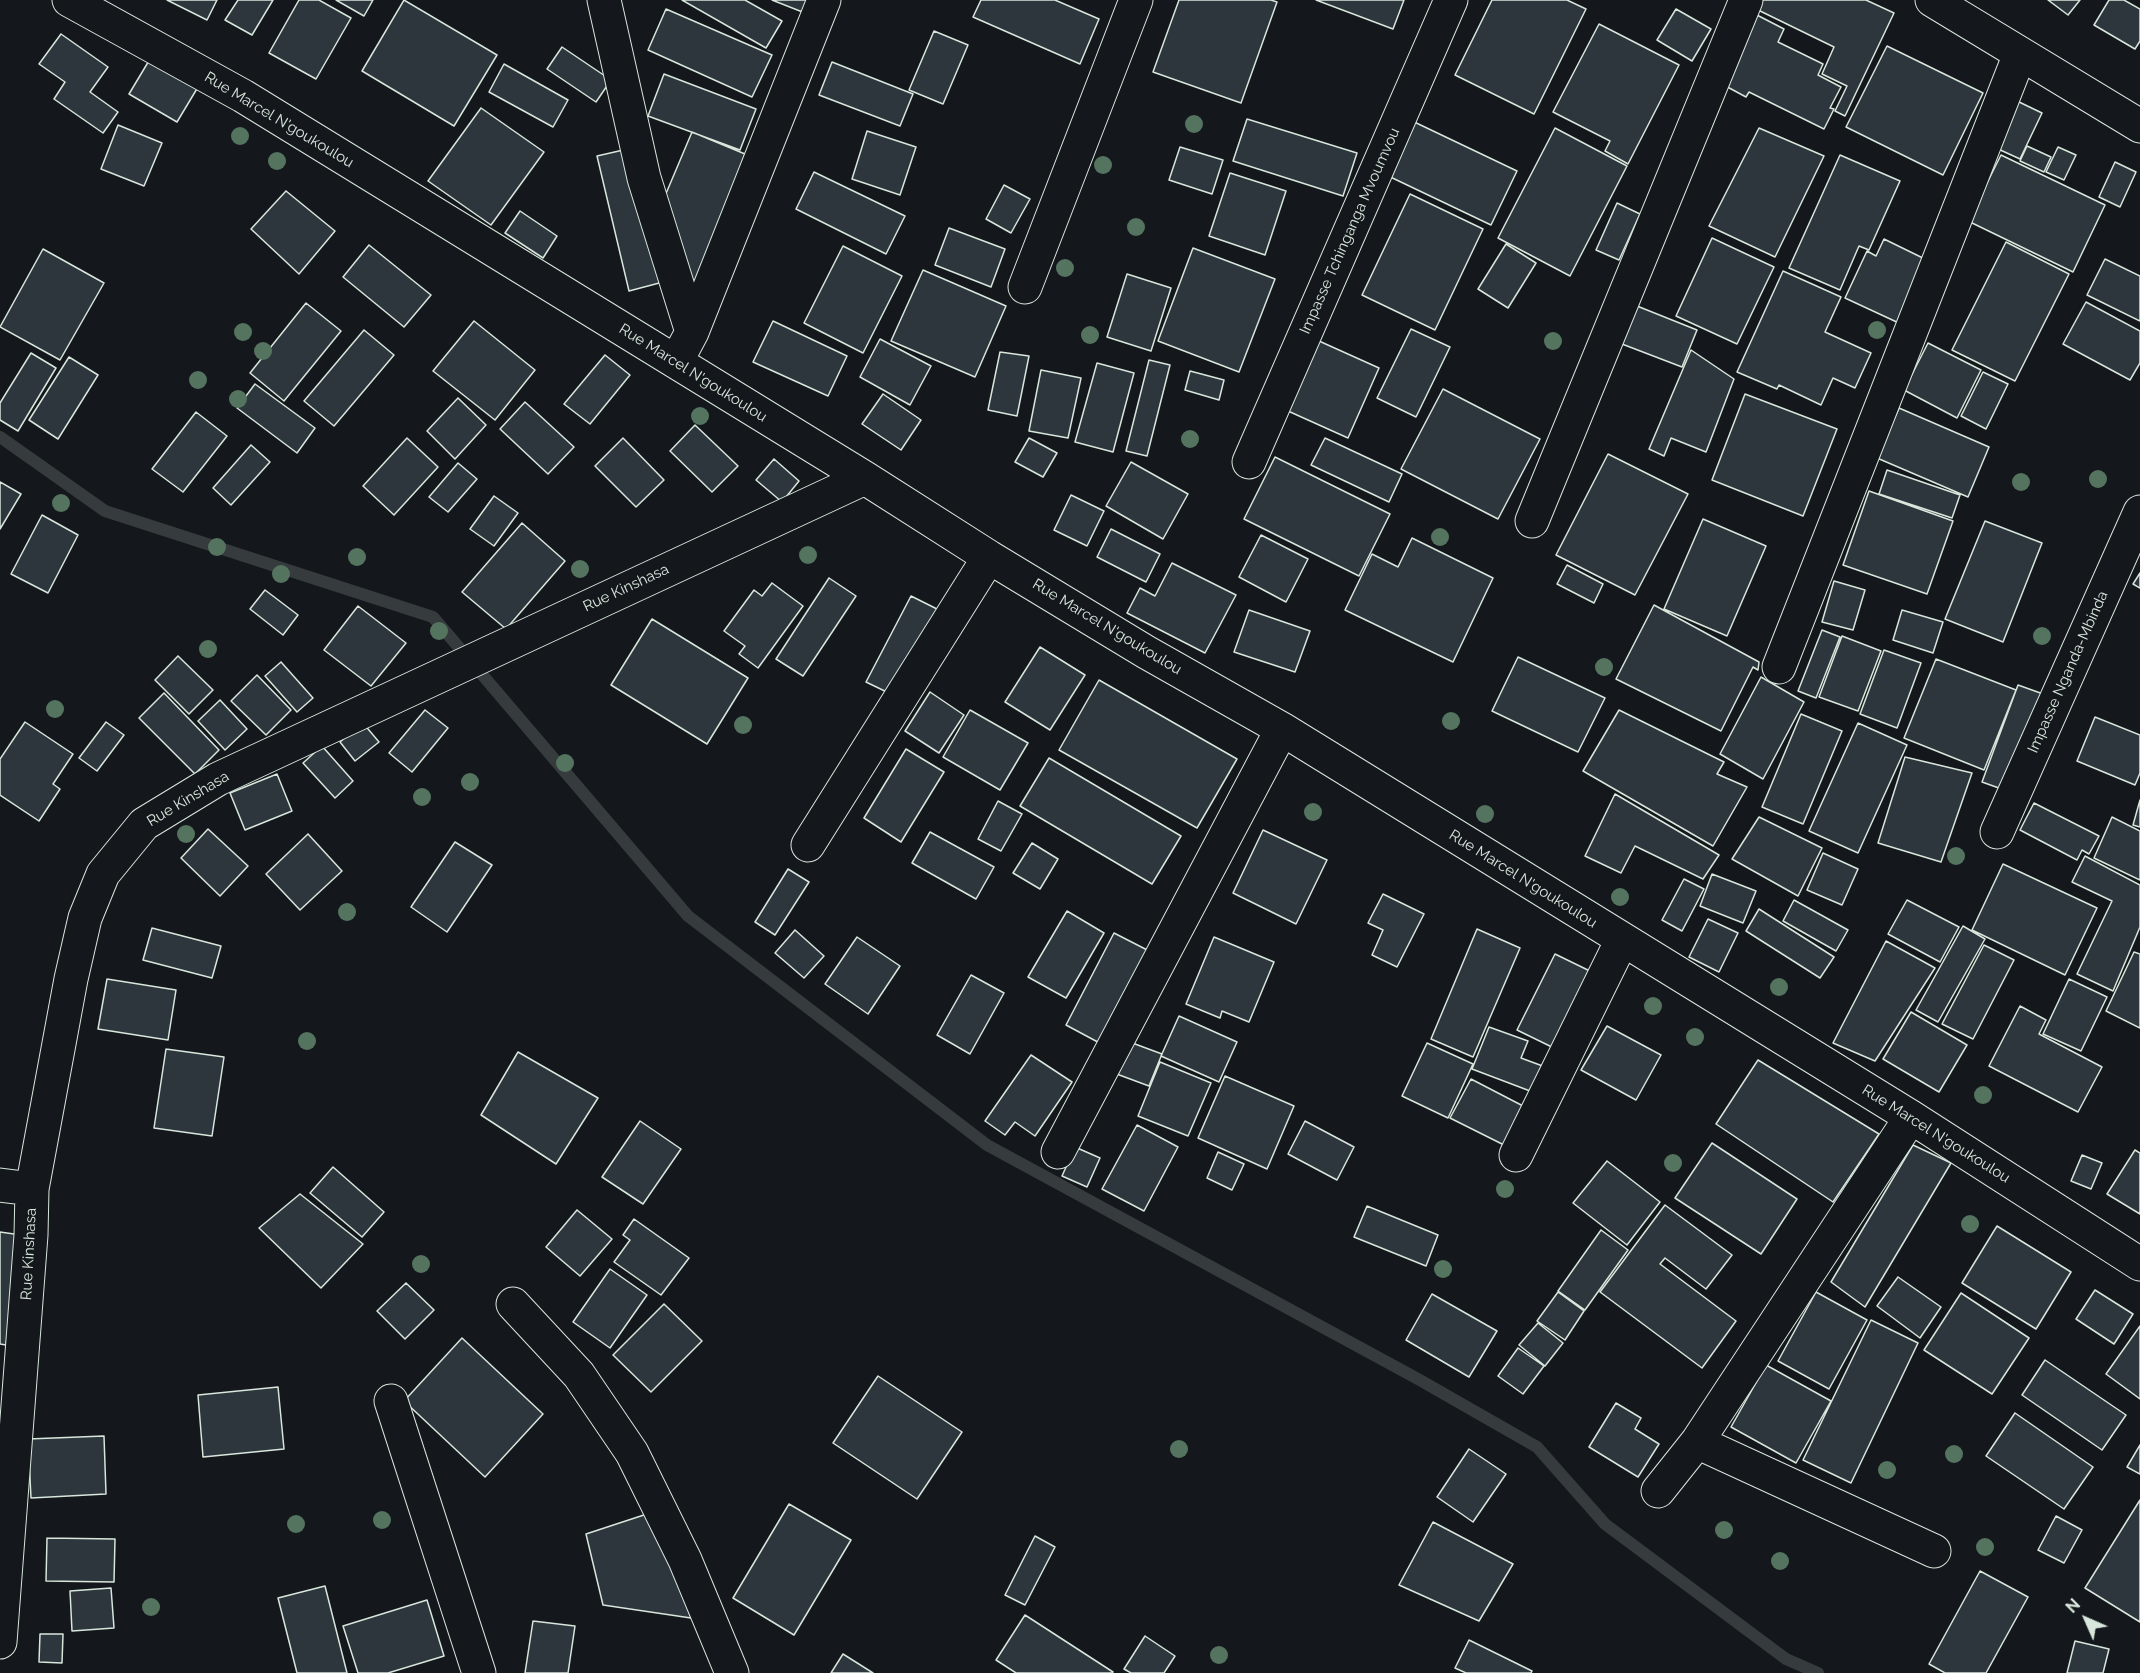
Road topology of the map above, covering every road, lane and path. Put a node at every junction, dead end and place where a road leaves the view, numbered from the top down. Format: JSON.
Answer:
{"nodes":[{"id":1,"x":69,"y":0,"type":"edge"},
{"id":2,"x":604,"y":0,"type":"edge"},
{"id":3,"x":824,"y":0,"type":"edge"},
{"id":4,"x":1136,"y":0,"type":"edge"},
{"id":5,"x":1451,"y":0,"type":"edge"},
{"id":6,"x":1746,"y":0,"type":"edge"},
{"id":7,"x":1932,"y":0,"type":"edge"},
{"id":8,"x":2020,"y":54,"type":"junction"},
{"id":9,"x":2140,"y":126,"type":"edge"},
{"id":10,"x":1025,"y":287,"type":"dead end"},
{"id":11,"x":692,"y":332,"type":"junction"},
{"id":12,"x":676,"y":362,"type":"junction"},
{"id":13,"x":1250,"y":462,"type":"dead end"},
{"id":14,"x":865,"y":478,"type":"junction"},
{"id":15,"x":2140,"y":512,"type":"edge"},
{"id":16,"x":1532,"y":521,"type":"dead end"},
{"id":17,"x":989,"y":557,"type":"junction"},
{"id":18,"x":1779,"y":667,"type":"dead end"},
{"id":19,"x":1282,"y":729,"type":"junction"},
{"id":20,"x":1997,"y":832,"type":"dead end"},
{"id":21,"x":808,"y":845,"type":"dead end"},
{"id":22,"x":1622,"y":940,"type":"junction"},
{"id":23,"x":1911,"y":1117,"type":"junction"},
{"id":24,"x":1058,"y":1152,"type":"dead end"},
{"id":25,"x":1516,"y":1155,"type":"dead end"},
{"id":26,"x":0,"y":1185,"type":"edge"},
{"id":27,"x":32,"y":1189,"type":"junction"},
{"id":28,"x":2140,"y":1264,"type":"edge"},
{"id":29,"x":513,"y":1304,"type":"dead end"},
{"id":30,"x":391,"y":1401,"type":"dead end"},
{"id":31,"x":1696,"y":1442,"type":"junction"},
{"id":32,"x":1658,"y":1491,"type":"dead end"},
{"id":33,"x":1934,"y":1551,"type":"dead end"},
{"id":34,"x":0,"y":1642,"type":"edge"},
{"id":35,"x":479,"y":1673,"type":"edge"},
{"id":36,"x":732,"y":1673,"type":"edge"}],
"edges":[{"from":1,"to":12,"type":"street","name":"Rue Marcel N'goukoulou"},
{"from":2,"to":11,"type":"street"},
{"from":3,"to":11,"type":"street"},
{"from":4,"to":10,"type":"street"},
{"from":5,"to":13,"type":"street","name":"Impasse Tchinganga Mvoumvou"},
{"from":6,"to":16,"type":"street"},
{"from":7,"to":8,"type":"street"},
{"from":8,"to":9,"type":"street"},
{"from":8,"to":18,"type":"street"},
{"from":11,"to":12,"type":"street"},
{"from":12,"to":14,"type":"street","name":"Rue Marcel N'goukoulou"},
{"from":14,"to":17,"type":"street","name":"Rue Marcel N'goukoulou"},
{"from":14,"to":27,"type":"street","name":"Rue Kinshasa"},
{"from":15,"to":20,"type":"street","name":"Impasse Nganda-Mbinda"},
{"from":17,"to":19,"type":"street","name":"Rue Marcel N'goukoulou"},
{"from":17,"to":21,"type":"street"},
{"from":19,"to":22,"type":"street","name":"Rue Marcel N'goukoulou"},
{"from":19,"to":24,"type":"street"},
{"from":22,"to":23,"type":"street","name":"Rue Marcel N'goukoulou"},
{"from":22,"to":25,"type":"street"},
{"from":23,"to":28,"type":"street","name":"Rue Marcel N'goukoulou"},
{"from":23,"to":31,"type":"street"},
{"from":26,"to":27,"type":"street"},
{"from":27,"to":34,"type":"street","name":"Rue Kinshasa"},
{"from":29,"to":36,"type":"street"},
{"from":30,"to":35,"type":"street"},
{"from":31,"to":32,"type":"street"},
{"from":31,"to":33,"type":"street"}]}
